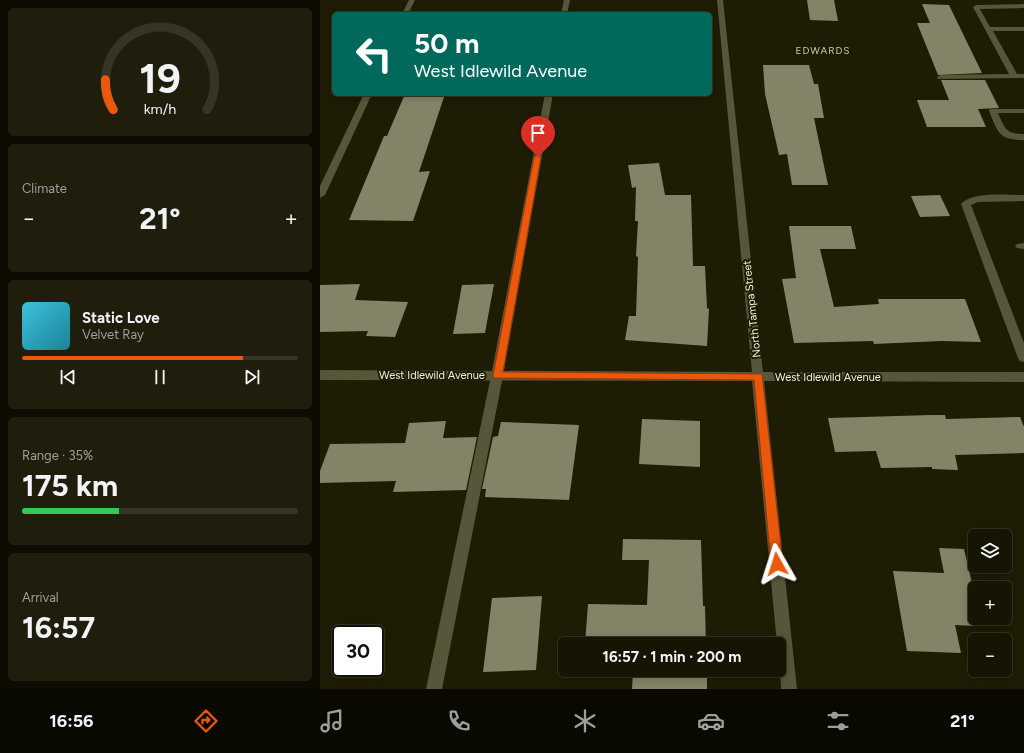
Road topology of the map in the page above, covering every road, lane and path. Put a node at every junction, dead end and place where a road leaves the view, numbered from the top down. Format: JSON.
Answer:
{"nodes":[{"id":1,"x":412,"y":0,"type":"edge"},
{"id":2,"x":566,"y":0,"type":"edge"},
{"id":3,"x":720,"y":0,"type":"edge"},
{"id":4,"x":991,"y":3,"type":"edge"},
{"id":5,"x":1024,"y":6,"type":"edge"},
{"id":6,"x":406,"y":12,"type":"edge"},
{"id":7,"x":564,"y":12,"type":"edge"},
{"id":8,"x":988,"y":29,"type":"junction"},
{"id":9,"x":1024,"y":29,"type":"edge"},
{"id":10,"x":1014,"y":76,"type":"junction"},
{"id":11,"x":1024,"y":76,"type":"edge"},
{"id":12,"x":941,"y":77,"type":"dead end"},
{"id":13,"x":367,"y":96,"type":"edge"},
{"id":14,"x":549,"y":96,"type":"edge"},
{"id":15,"x":1024,"y":111,"type":"edge"},
{"id":16,"x":1024,"y":137,"type":"edge"},
{"id":17,"x":320,"y":195,"type":"edge"},
{"id":18,"x":1024,"y":198,"type":"edge"},
{"id":19,"x":1024,"y":358,"type":"edge"},
{"id":20,"x":320,"y":375,"type":"edge"},
{"id":21,"x":497,"y":376,"type":"junction"},
{"id":22,"x":758,"y":377,"type":"junction"},
{"id":23,"x":1024,"y":377,"type":"edge"},
{"id":24,"x":434,"y":689,"type":"edge"},
{"id":25,"x":790,"y":689,"type":"edge"}],
"edges":[{"from":1,"to":6,"type":"street"},
{"from":2,"to":7,"type":"street"},
{"from":3,"to":22,"type":"street","name":"North Tampa Street"},
{"from":4,"to":5,"type":"street"},
{"from":4,"to":8,"type":"street"},
{"from":8,"to":9,"type":"street"},
{"from":8,"to":10,"type":"street"},
{"from":10,"to":11,"type":"street"},
{"from":10,"to":12,"type":"street"},
{"from":13,"to":17,"type":"street"},
{"from":14,"to":21,"type":"street"},
{"from":15,"to":16,"type":"street"},
{"from":18,"to":19,"type":"street"},
{"from":20,"to":21,"type":"street","name":"West Idlewild Avenue"},
{"from":21,"to":22,"type":"street","name":"West Idlewild Avenue"},
{"from":21,"to":24,"type":"street"},
{"from":22,"to":23,"type":"street","name":"West Idlewild Avenue"},
{"from":22,"to":25,"type":"street","name":"North Tampa Street"}]}
